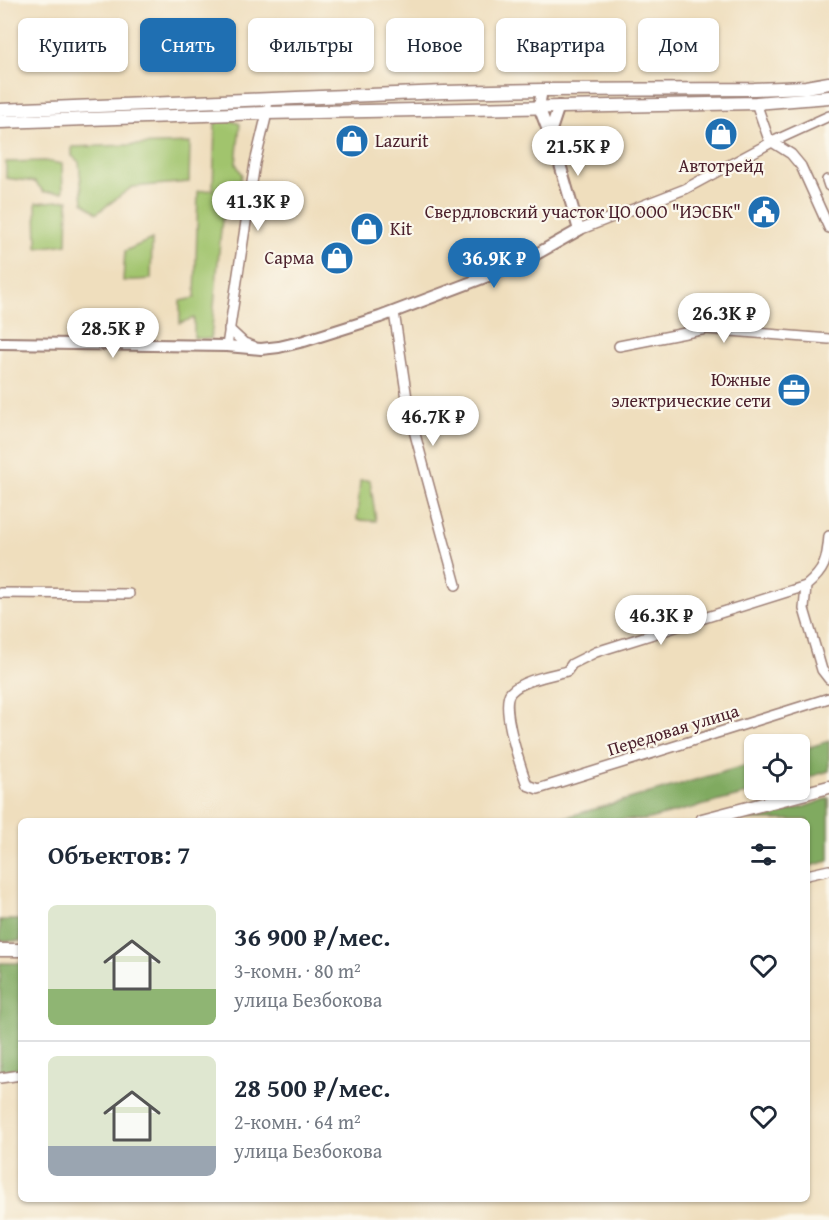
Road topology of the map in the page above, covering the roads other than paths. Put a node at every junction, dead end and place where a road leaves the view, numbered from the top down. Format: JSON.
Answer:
{"nodes":[{"id":1,"x":829,"y":82,"type":"edge"},
{"id":2,"x":542,"y":90,"type":"junction"},
{"id":3,"x":509,"y":91,"type":"junction"},
{"id":4,"x":829,"y":97,"type":"edge"},
{"id":5,"x":273,"y":98,"type":"junction"},
{"id":6,"x":756,"y":103,"type":"junction"},
{"id":7,"x":559,"y":106,"type":"junction"},
{"id":8,"x":539,"y":107,"type":"junction"},
{"id":9,"x":506,"y":108,"type":"junction"},
{"id":10,"x":0,"y":110,"type":"edge"},
{"id":11,"x":266,"y":113,"type":"junction"},
{"id":12,"x":829,"y":116,"type":"edge"},
{"id":13,"x":0,"y":122,"type":"edge"},
{"id":14,"x":550,"y":133,"type":"junction"},
{"id":15,"x":772,"y":142,"type":"junction"},
{"id":16,"x":829,"y":228,"type":"edge"},
{"id":17,"x":579,"y":230,"type":"junction"},
{"id":18,"x":394,"y":312,"type":"junction"},
{"id":19,"x":229,"y":330,"type":"junction"},
{"id":20,"x":829,"y":339,"type":"edge"},
{"id":21,"x":0,"y":343,"type":"edge"},
{"id":22,"x":226,"y":346,"type":"junction"},
{"id":23,"x":619,"y":346,"type":"dead end"},
{"id":24,"x":261,"y":349,"type":"junction"},
{"id":25,"x":829,"y":536,"type":"edge"},
{"id":26,"x":456,"y":585,"type":"dead end"},
{"id":27,"x":806,"y":586,"type":"junction"},
{"id":28,"x":0,"y":593,"type":"edge"},
{"id":29,"x":129,"y":594,"type":"dead end"},
{"id":30,"x":829,"y":679,"type":"edge"},
{"id":31,"x":829,"y":698,"type":"edge"},
{"id":32,"x":829,"y":787,"type":"edge"},
{"id":33,"x":710,"y":818,"type":"edge"},
{"id":34,"x":829,"y":870,"type":"edge"},
{"id":35,"x":810,"y":874,"type":"edge"},
{"id":36,"x":0,"y":950,"type":"edge"},
{"id":37,"x":18,"y":950,"type":"edge"},
{"id":38,"x":18,"y":1075,"type":"edge"},
{"id":39,"x":0,"y":1078,"type":"edge"}],
"edges":[{"from":1,"to":2,"type":"main road"},
{"from":2,"to":3,"type":"main road"},
{"from":2,"to":8,"type":"street"},
{"from":3,"to":5,"type":"main road"},
{"from":3,"to":9,"type":"main road"},
{"from":4,"to":6,"type":"main road"},
{"from":5,"to":10,"type":"main road"},
{"from":5,"to":11,"type":"street"},
{"from":6,"to":7,"type":"main road"},
{"from":6,"to":15,"type":"street"},
{"from":7,"to":8,"type":"main road"},
{"from":7,"to":14,"type":"street"},
{"from":8,"to":9,"type":"main road"},
{"from":8,"to":14,"type":"street"},
{"from":9,"to":11,"type":"main road"},
{"from":11,"to":13,"type":"main road"},
{"from":11,"to":19,"type":"street"},
{"from":12,"to":15,"type":"street"},
{"from":14,"to":17,"type":"street"},
{"from":15,"to":16,"type":"street"},
{"from":15,"to":17,"type":"street"},
{"from":17,"to":18,"type":"street"},
{"from":18,"to":24,"type":"street"},
{"from":18,"to":26,"type":"street"},
{"from":19,"to":22,"type":"street"},
{"from":19,"to":24,"type":"street"},
{"from":20,"to":23,"type":"street"},
{"from":21,"to":22,"type":"street"},
{"from":22,"to":24,"type":"street"},
{"from":25,"to":27,"type":"street"},
{"from":27,"to":30,"type":"street"},
{"from":27,"to":31,"type":"street","name":"Передовая улица"},
{"from":28,"to":29,"type":"street"},
{"from":32,"to":33,"type":"main road"},
{"from":34,"to":35,"type":"street"},
{"from":36,"to":37,"type":"main road"},
{"from":38,"to":39,"type":"street"}]}
